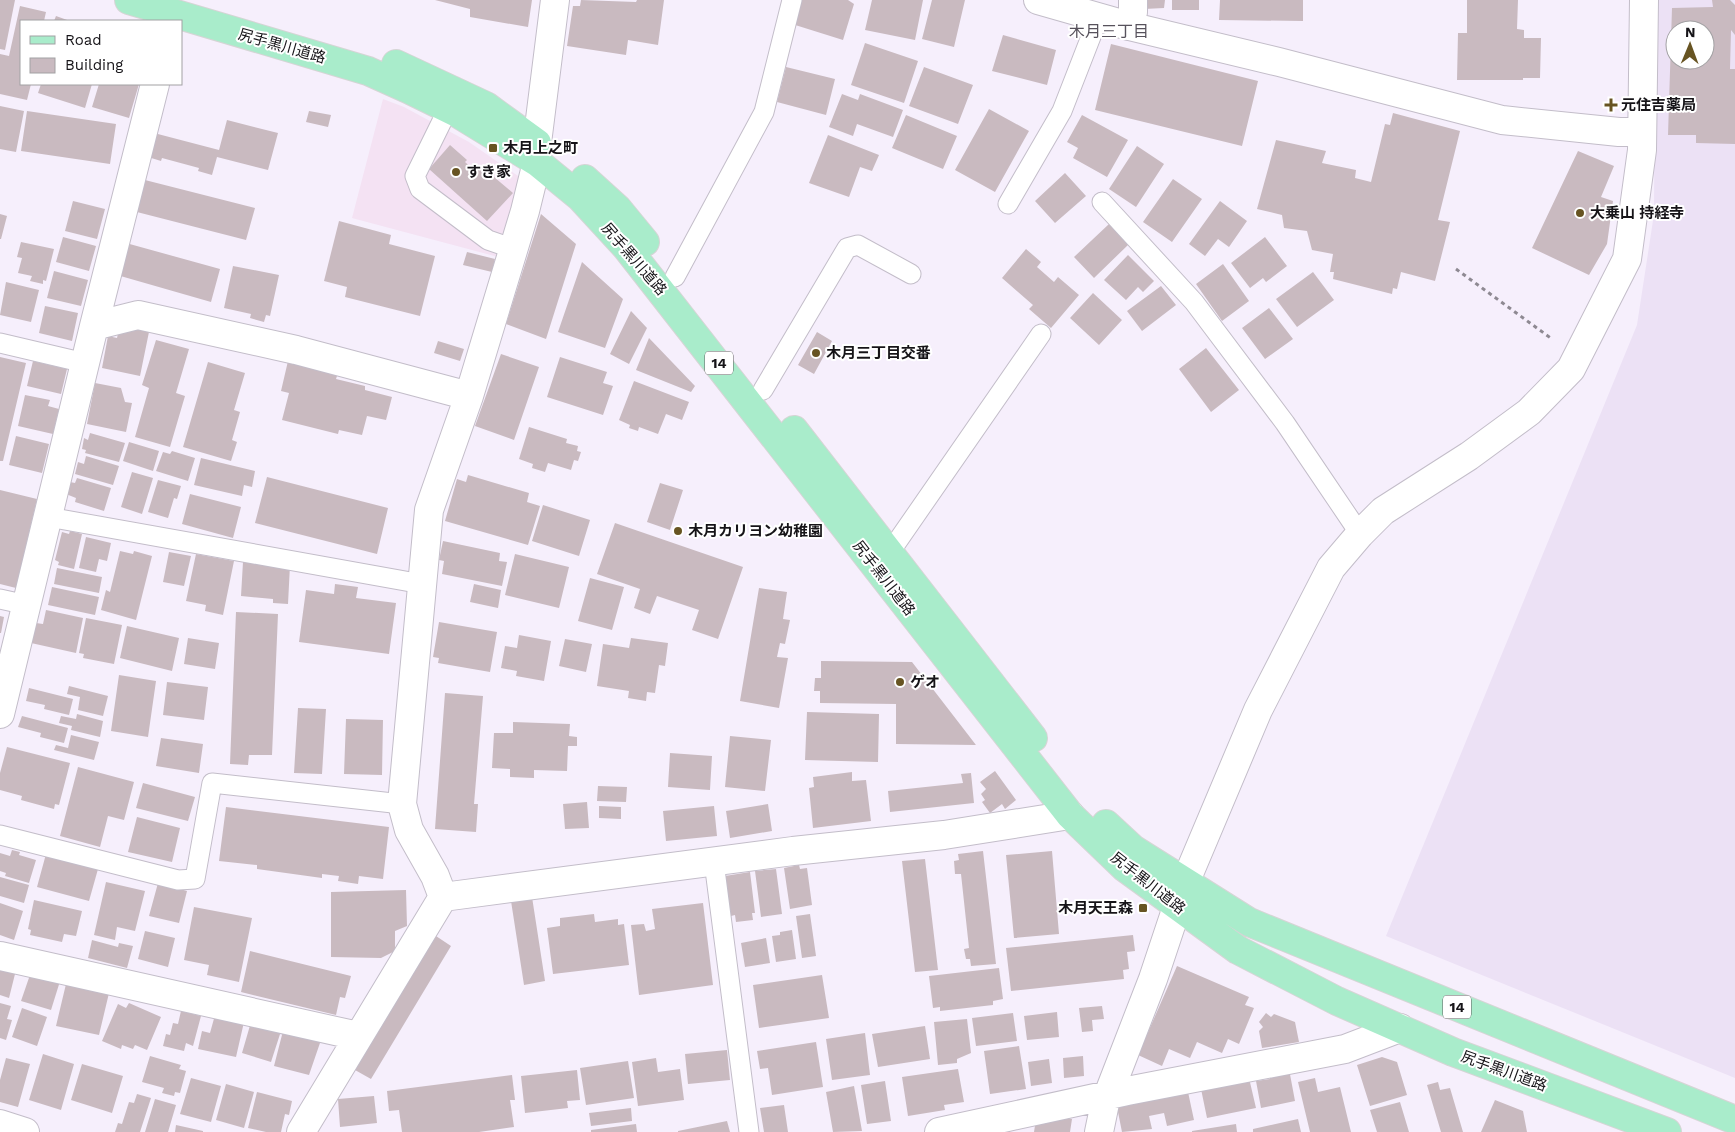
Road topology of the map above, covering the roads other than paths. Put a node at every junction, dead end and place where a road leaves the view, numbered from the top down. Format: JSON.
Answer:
{"nodes":[{"id":1,"x":129,"y":0,"type":"edge"},
{"id":2,"x":555,"y":0,"type":"edge"},
{"id":3,"x":792,"y":0,"type":"edge"},
{"id":4,"x":1038,"y":0,"type":"edge"},
{"id":5,"x":1644,"y":0,"type":"edge"},
{"id":6,"x":178,"y":12,"type":"edge"},
{"id":7,"x":1131,"y":13,"type":"edge"},
{"id":8,"x":1099,"y":16,"type":"junction"},
{"id":9,"x":155,"y":85,"type":"edge"},
{"id":10,"x":448,"y":109,"type":"junction"},
{"id":11,"x":1642,"y":132,"type":"junction"},
{"id":12,"x":537,"y":153,"type":"junction"},
{"id":13,"x":1102,"y":202,"type":"dead end"},
{"id":14,"x":1008,"y":204,"type":"dead end"},
{"id":15,"x":514,"y":249,"type":"junction"},
{"id":16,"x":911,"y":274,"type":"dead end"},
{"id":17,"x":675,"y":277,"type":"junction"},
{"id":18,"x":94,"y":326,"type":"junction"},
{"id":19,"x":1042,"y":334,"type":"dead end"},
{"id":20,"x":0,"y":343,"type":"edge"},
{"id":21,"x":85,"y":363,"type":"junction"},
{"id":22,"x":763,"y":390,"type":"junction"},
{"id":23,"x":469,"y":396,"type":"junction"},
{"id":24,"x":48,"y":517,"type":"junction"},
{"id":25,"x":1360,"y":534,"type":"junction"},
{"id":26,"x":890,"y":552,"type":"junction"},
{"id":27,"x":422,"y":584,"type":"junction"},
{"id":28,"x":0,"y":600,"type":"edge"},
{"id":29,"x":26,"y":606,"type":"junction"},
{"id":30,"x":0,"y":714,"type":"edge"},
{"id":31,"x":402,"y":804,"type":"junction"},
{"id":32,"x":1070,"y":815,"type":"junction"},
{"id":33,"x":0,"y":835,"type":"edge"},
{"id":34,"x":714,"y":862,"type":"junction"},
{"id":35,"x":1181,"y":895,"type":"junction"},
{"id":36,"x":443,"y":897,"type":"junction"},
{"id":37,"x":0,"y":956,"type":"edge"},
{"id":38,"x":1400,"y":1028,"type":"junction"},
{"id":39,"x":358,"y":1036,"type":"junction"},
{"id":40,"x":1108,"y":1095,"type":"junction"},
{"id":41,"x":1735,"y":1120,"type":"edge"},
{"id":42,"x":0,"y":1124,"type":"edge"},
{"id":43,"x":25,"y":1132,"type":"edge"},
{"id":44,"x":301,"y":1132,"type":"edge"},
{"id":45,"x":749,"y":1132,"type":"edge"},
{"id":46,"x":939,"y":1132,"type":"edge"},
{"id":47,"x":1099,"y":1132,"type":"edge"},
{"id":48,"x":1667,"y":1132,"type":"edge"}],
"edges":[{"from":1,"to":6,"type":"main road","name":"尻手黒川道路","number":"14"},
{"from":2,"to":12,"type":"street"},
{"from":3,"to":17,"type":"lane"},
{"from":4,"to":8,"type":"street"},
{"from":5,"to":11,"type":"street"},
{"from":6,"to":10,"type":"main road","name":"尻手黒川道路","number":"14"},
{"from":6,"to":12,"type":"main road","name":"尻手黒川道路","number":"14"},
{"from":7,"to":8,"type":"street"},
{"from":7,"to":11,"type":"street"},
{"from":8,"to":14,"type":"lane"},
{"from":9,"to":18,"type":"street"},
{"from":10,"to":12,"type":"main road","name":"尻手黒川道路","number":"14"},
{"from":10,"to":15,"type":"lane"},
{"from":11,"to":25,"type":"street"},
{"from":12,"to":15,"type":"street"},
{"from":12,"to":17,"type":"main road","name":"尻手黒川道路","number":"14"},
{"from":12,"to":32,"type":"main road","name":"尻手黒川道路","number":"14"},
{"from":13,"to":25,"type":"lane"},
{"from":15,"to":23,"type":"street"},
{"from":16,"to":22,"type":"lane"},
{"from":17,"to":22,"type":"main road","name":"尻手黒川道路","number":"14"},
{"from":18,"to":21,"type":"street"},
{"from":18,"to":23,"type":"street"},
{"from":19,"to":26,"type":"lane"},
{"from":20,"to":21,"type":"lane"},
{"from":21,"to":24,"type":"street"},
{"from":22,"to":26,"type":"main road","name":"尻手黒川道路","number":"14"},
{"from":23,"to":27,"type":"street"},
{"from":24,"to":27,"type":"lane"},
{"from":24,"to":29,"type":"street"},
{"from":25,"to":35,"type":"street"},
{"from":26,"to":35,"type":"main road","name":"尻手黒川道路","number":"14"},
{"from":27,"to":31,"type":"street"},
{"from":28,"to":29,"type":"lane"},
{"from":29,"to":30,"type":"street"},
{"from":31,"to":33,"type":"lane"},
{"from":31,"to":36,"type":"street"},
{"from":32,"to":34,"type":"street"},
{"from":32,"to":35,"type":"main road","name":"尻手黒川道路","number":"14"},
{"from":34,"to":36,"type":"street"},
{"from":34,"to":45,"type":"lane"},
{"from":35,"to":38,"type":"main road","name":"尻手黒川道路","number":"14"},
{"from":35,"to":40,"type":"street"},
{"from":35,"to":41,"type":"main road","name":"尻手黒川道路","number":"14"},
{"from":36,"to":39,"type":"street"},
{"from":37,"to":39,"type":"street"},
{"from":38,"to":40,"type":"street"},
{"from":38,"to":48,"type":"main road","name":"尻手黒川道路","number":"14"},
{"from":39,"to":44,"type":"street"},
{"from":40,"to":46,"type":"street"},
{"from":40,"to":47,"type":"street"},
{"from":42,"to":43,"type":"street"}]}
